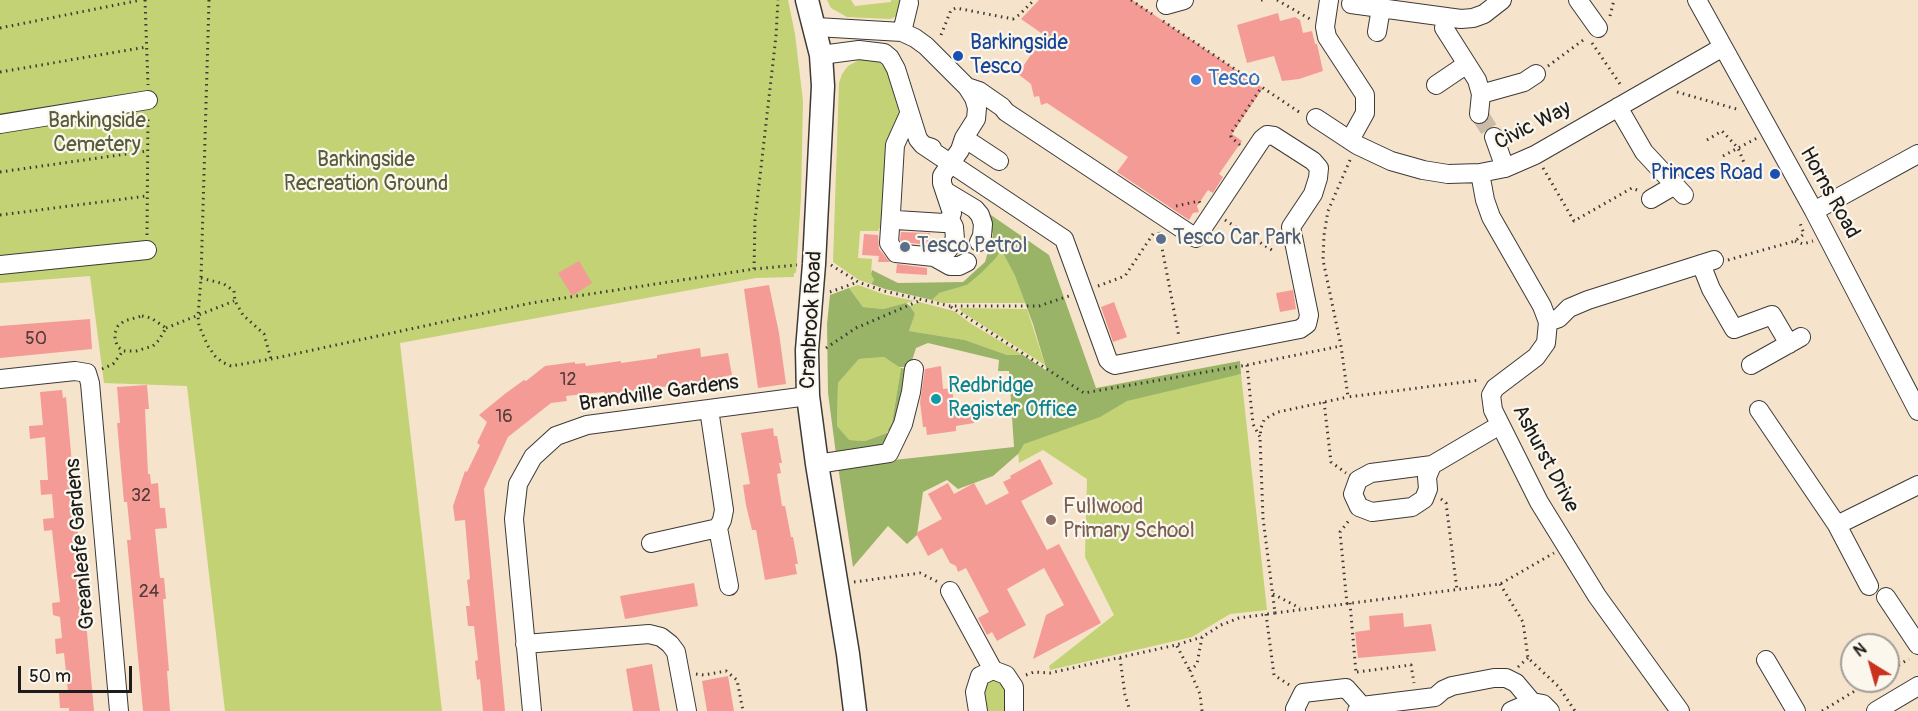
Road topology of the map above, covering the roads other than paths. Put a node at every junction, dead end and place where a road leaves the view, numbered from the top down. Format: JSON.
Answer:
{"nodes":[{"id":1,"x":807,"y":0,"type":"edge"},
{"id":2,"x":1184,"y":0,"type":"edge"},
{"id":3,"x":1329,"y":0,"type":"edge"},
{"id":4,"x":1502,"y":0,"type":"edge"},
{"id":5,"x":1578,"y":0,"type":"edge"},
{"id":6,"x":1697,"y":0,"type":"edge"},
{"id":7,"x":909,"y":3,"type":"dead end"},
{"id":8,"x":1351,"y":4,"type":"dead end"},
{"id":9,"x":1166,"y":5,"type":"dead end"},
{"id":10,"x":1381,"y":8,"type":"junction"},
{"id":11,"x":1447,"y":17,"type":"junction"},
{"id":12,"x":816,"y":27,"type":"junction"},
{"id":13,"x":1598,"y":28,"type":"road end"},
{"id":14,"x":894,"y":31,"type":"junction"},
{"id":15,"x":1377,"y":32,"type":"dead end"},
{"id":16,"x":1723,"y":47,"type":"junction"},
{"id":17,"x":884,"y":53,"type":"junction"},
{"id":18,"x":821,"y":56,"type":"junction"},
{"id":19,"x":1467,"y":64,"type":"junction"},
{"id":20,"x":1536,"y":74,"type":"road end"},
{"id":21,"x":1436,"y":85,"type":"dead end"},
{"id":22,"x":967,"y":87,"type":"junction"},
{"id":23,"x":1480,"y":94,"type":"junction"},
{"id":24,"x":148,"y":100,"type":"road end"},
{"id":25,"x":1624,"y":104,"type":"junction"},
{"id":26,"x":1006,"y":112,"type":"junction"},
{"id":27,"x":909,"y":114,"type":"junction"},
{"id":28,"x":1479,"y":114,"type":"tunnel mouth"},
{"id":29,"x":1316,"y":118,"type":"road end"},
{"id":30,"x":976,"y":119,"type":"junction"},
{"id":31,"x":0,"y":124,"type":"edge"},
{"id":32,"x":1494,"y":137,"type":"tunnel mouth"},
{"id":33,"x":964,"y":138,"type":"junction"},
{"id":34,"x":1354,"y":142,"type":"junction"},
{"id":35,"x":923,"y":145,"type":"junction"},
{"id":36,"x":1918,"y":154,"type":"edge"},
{"id":37,"x":999,"y":161,"type":"dead end"},
{"id":38,"x":951,"y":164,"type":"junction"},
{"id":39,"x":1505,"y":168,"type":"junction"},
{"id":40,"x":1480,"y":173,"type":"junction"},
{"id":41,"x":945,"y":191,"type":"junction"},
{"id":42,"x":1652,"y":199,"type":"road end"},
{"id":43,"x":891,"y":213,"type":"junction"},
{"id":44,"x":1806,"y":214,"type":"junction"},
{"id":45,"x":950,"y":219,"type":"junction"},
{"id":46,"x":979,"y":242,"type":"dead end"},
{"id":47,"x":147,"y":250,"type":"road end"},
{"id":48,"x":934,"y":257,"type":"junction"},
{"id":49,"x":968,"y":262,"type":"dead end"},
{"id":50,"x":0,"y":265,"type":"edge"},
{"id":51,"x":1548,"y":322,"type":"junction"},
{"id":52,"x":1751,"y":365,"type":"dead end"},
{"id":53,"x":914,"y":369,"type":"dead end"},
{"id":54,"x":0,"y":379,"type":"edge"},
{"id":55,"x":808,"y":396,"type":"junction"},
{"id":56,"x":709,"y":409,"type":"junction"},
{"id":57,"x":1759,"y":410,"type":"dead end"},
{"id":58,"x":1918,"y":411,"type":"edge"},
{"id":59,"x":1500,"y":425,"type":"junction"},
{"id":60,"x":817,"y":464,"type":"junction"},
{"id":61,"x":1432,"y":465,"type":"junction"},
{"id":62,"x":1918,"y":485,"type":"edge"},
{"id":63,"x":1837,"y":525,"type":"junction"},
{"id":64,"x":718,"y":528,"type":"junction"},
{"id":65,"x":651,"y":543,"type":"dead end"},
{"id":66,"x":729,"y":586,"type":"dead end"},
{"id":67,"x":1869,"y":586,"type":"dead end"},
{"id":68,"x":950,"y":591,"type":"road end"},
{"id":69,"x":1886,"y":597,"type":"dead end"},
{"id":70,"x":525,"y":644,"type":"junction"},
{"id":71,"x":1918,"y":645,"type":"edge"},
{"id":72,"x":1766,"y":660,"type":"dead end"},
{"id":73,"x":993,"y":670,"type":"junction"},
{"id":74,"x":1918,"y":686,"type":"edge"},
{"id":75,"x":1532,"y":702,"type":"junction"},
{"id":76,"x":1437,"y":704,"type":"edge"},
{"id":77,"x":1359,"y":708,"type":"edge"},
{"id":78,"x":119,"y":711,"type":"edge"},
{"id":79,"x":532,"y":711,"type":"edge"},
{"id":80,"x":687,"y":711,"type":"edge"},
{"id":81,"x":855,"y":711,"type":"edge"},
{"id":82,"x":978,"y":711,"type":"edge"},
{"id":83,"x":1014,"y":711,"type":"edge"},
{"id":84,"x":1296,"y":711,"type":"edge"},
{"id":85,"x":1511,"y":711,"type":"edge"},
{"id":86,"x":1550,"y":711,"type":"edge"},
{"id":87,"x":1680,"y":711,"type":"edge"},
{"id":88,"x":1796,"y":711,"type":"edge"},
{"id":89,"x":1876,"y":711,"type":"edge"}],
"edges":[{"from":1,"to":12,"type":"main road","name":"Cranbrook Road"},
{"from":2,"to":9,"type":"street"},
{"from":3,"to":34,"type":"street"},
{"from":4,"to":11,"type":"street"},
{"from":5,"to":13,"type":"street"},
{"from":6,"to":16,"type":"street","name":"Horns Road"},
{"from":7,"to":14,"type":"street"},
{"from":8,"to":10,"type":"street"},
{"from":10,"to":11,"type":"street"},
{"from":10,"to":15,"type":"street"},
{"from":11,"to":19,"type":"street"},
{"from":12,"to":14,"type":"street"},
{"from":12,"to":18,"type":"main road","name":"Cranbrook Road"},
{"from":14,"to":17,"type":"street"},
{"from":14,"to":22,"type":"street"},
{"from":16,"to":25,"type":"street","name":"Civic Way"},
{"from":16,"to":44,"type":"street","name":"Horns Road"},
{"from":17,"to":18,"type":"street"},
{"from":17,"to":27,"type":"street"},
{"from":18,"to":55,"type":"main road","name":"Cranbrook Road"},
{"from":19,"to":21,"type":"street"},
{"from":19,"to":23,"type":"street"},
{"from":20,"to":23,"type":"street"},
{"from":22,"to":26,"type":"street"},
{"from":22,"to":30,"type":"street"},
{"from":23,"to":28,"type":"street"},
{"from":24,"to":31,"type":"street"},
{"from":25,"to":39,"type":"street","name":"Civic Way"},
{"from":25,"to":42,"type":"street"},
{"from":26,"to":30,"type":"street"},
{"from":26,"to":38,"type":"street"},
{"from":27,"to":35,"type":"street"},
{"from":27,"to":43,"type":"street"},
{"from":29,"to":34,"type":"street","name":"Civic Way"},
{"from":30,"to":33,"type":"street"},
{"from":32,"to":39,"type":"street"},
{"from":33,"to":35,"type":"street"},
{"from":33,"to":37,"type":"street"},
{"from":33,"to":38,"type":"street"},
{"from":34,"to":40,"type":"street","name":"Civic Way"},
{"from":35,"to":38,"type":"street"},
{"from":36,"to":44,"type":"street"},
{"from":38,"to":41,"type":"street"},
{"from":39,"to":40,"type":"street","name":"Civic Way"},
{"from":40,"to":51,"type":"street"},
{"from":41,"to":45,"type":"street"},
{"from":41,"to":46,"type":"street"},
{"from":43,"to":45,"type":"street"},
{"from":43,"to":48,"type":"street"},
{"from":44,"to":58,"type":"street","name":"Horns Road"},
{"from":45,"to":48,"type":"street"},
{"from":47,"to":50,"type":"street"},
{"from":48,"to":49,"type":"street"},
{"from":51,"to":52,"type":"street"},
{"from":51,"to":59,"type":"street","name":"Ashurst Drive"},
{"from":53,"to":60,"type":"street"},
{"from":54,"to":78,"type":"street","name":"Greanleafe Gardens"},
{"from":55,"to":56,"type":"street","name":"Brandville Gardens"},
{"from":55,"to":60,"type":"main road","name":"Cranbrook Road"},
{"from":56,"to":64,"type":"street"},
{"from":56,"to":70,"type":"street","name":"Brandville Gardens"},
{"from":57,"to":63,"type":"street"},
{"from":59,"to":61,"type":"street"},
{"from":59,"to":87,"type":"street","name":"Ashurst Drive"},
{"from":60,"to":81,"type":"main road","name":"Cranbrook Road"},
{"from":61,"to":61,"type":"street"},
{"from":62,"to":63,"type":"street"},
{"from":63,"to":67,"type":"street"},
{"from":64,"to":65,"type":"street"},
{"from":64,"to":66,"type":"street"},
{"from":68,"to":73,"type":"street"},
{"from":69,"to":71,"type":"street"},
{"from":70,"to":79,"type":"street","name":"Brandville Gardens"},
{"from":70,"to":80,"type":"street"},
{"from":72,"to":88,"type":"street"},
{"from":73,"to":82,"type":"street"},
{"from":73,"to":83,"type":"street"},
{"from":74,"to":89,"type":"street"},
{"from":75,"to":76,"type":"street"},
{"from":75,"to":85,"type":"street"},
{"from":75,"to":86,"type":"street"},
{"from":76,"to":77,"type":"street"},
{"from":77,"to":84,"type":"street"}]}
